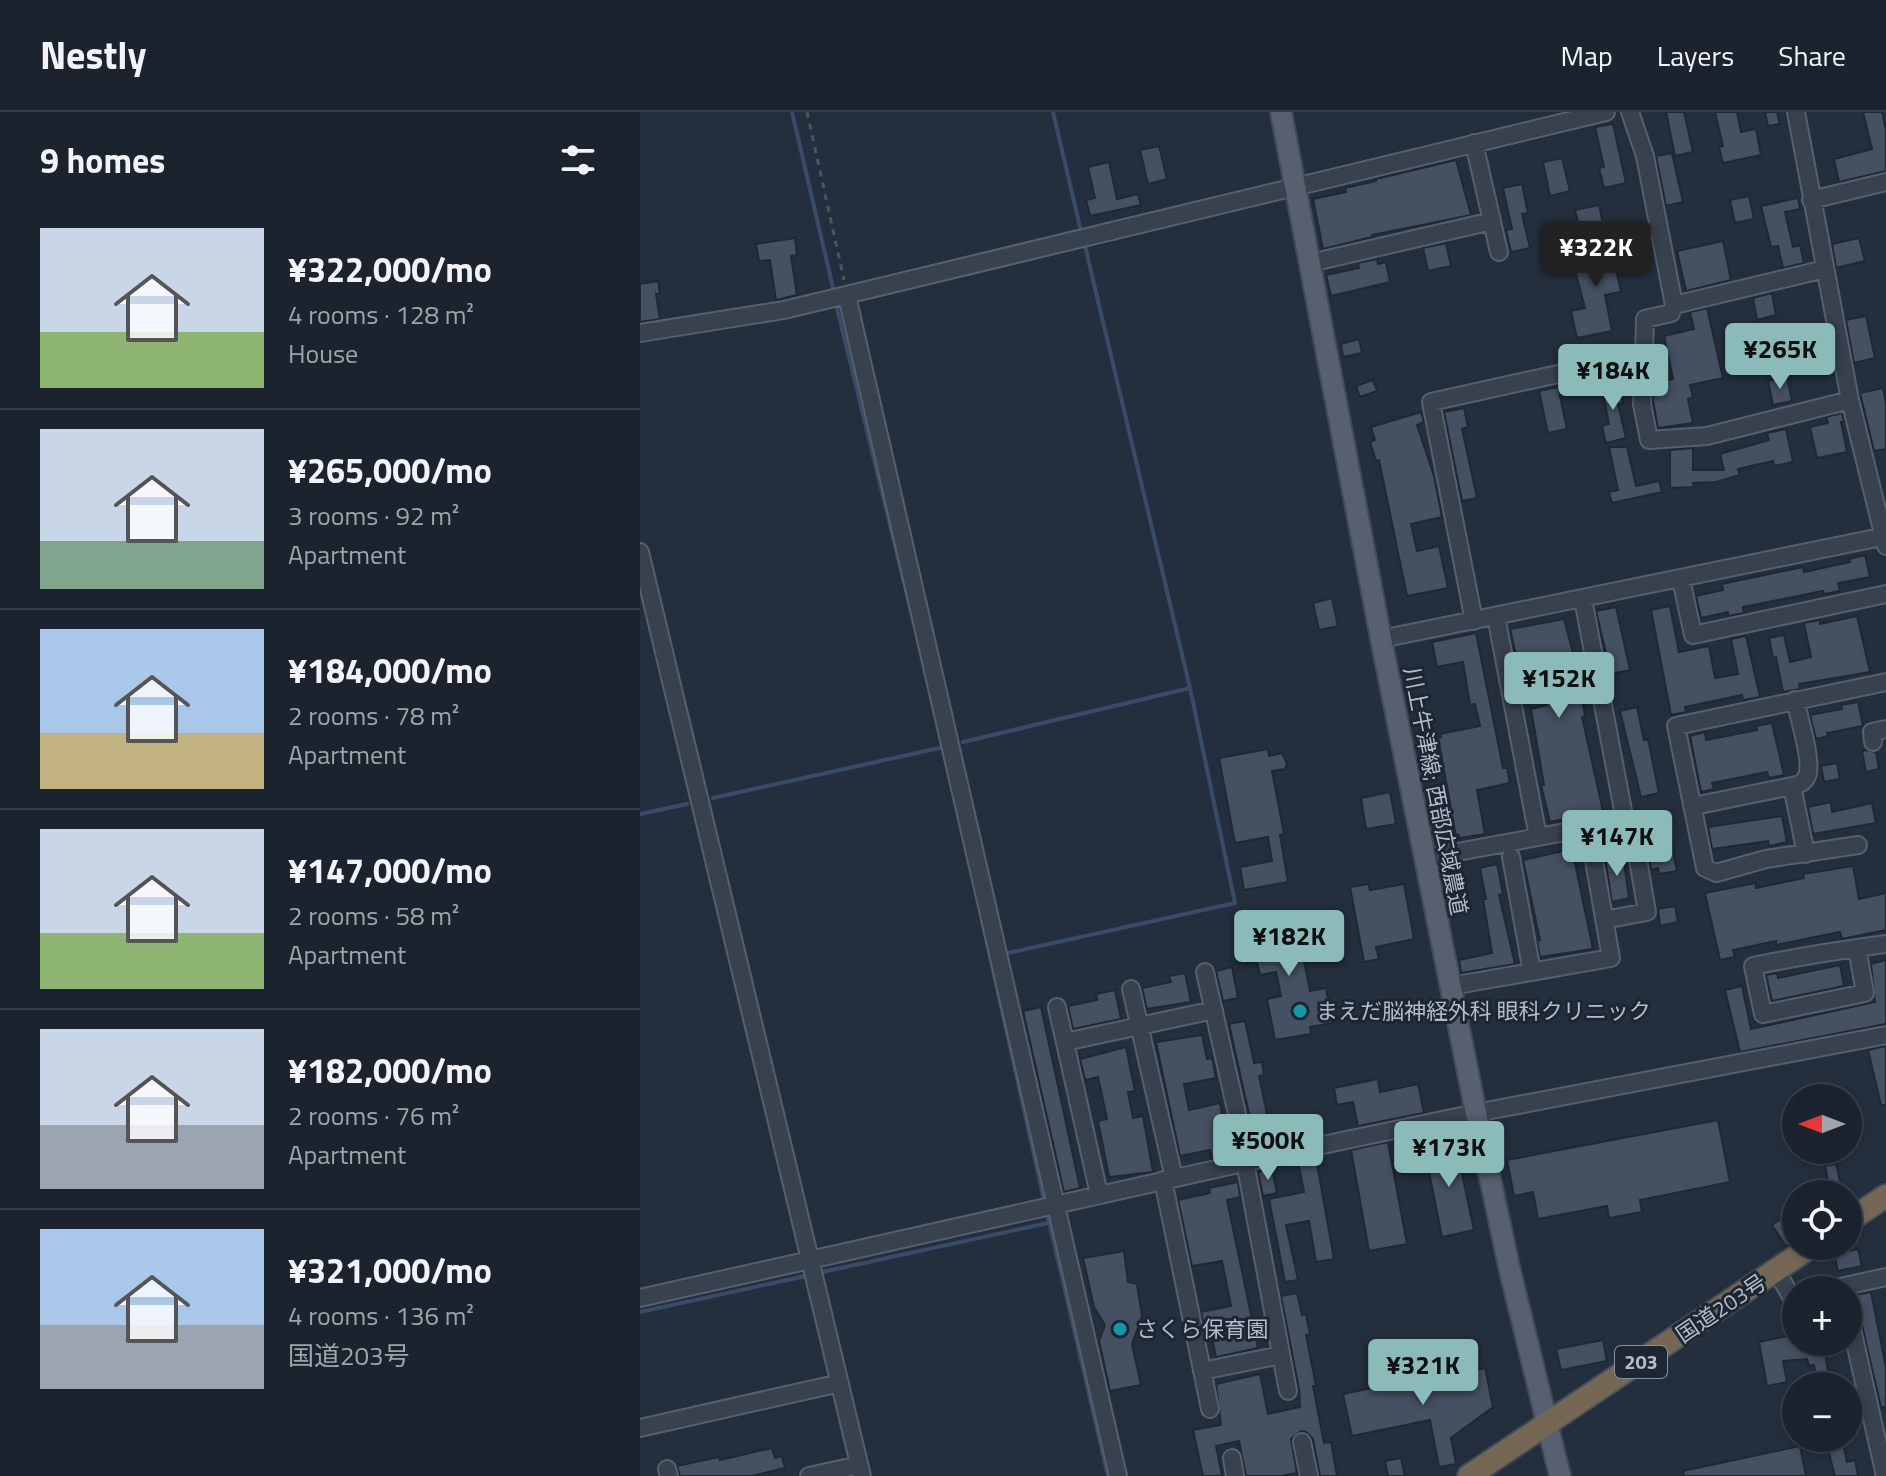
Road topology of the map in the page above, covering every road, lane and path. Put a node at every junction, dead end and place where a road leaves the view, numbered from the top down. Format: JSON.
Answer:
{"nodes":[{"id":1,"x":807,"y":112,"type":"edge"},
{"id":2,"x":1281,"y":112,"type":"edge"},
{"id":3,"x":1606,"y":112,"type":"edge"},
{"id":4,"x":1630,"y":112,"type":"edge"},
{"id":5,"x":1796,"y":112,"type":"edge"},
{"id":6,"x":1474,"y":143,"type":"junction"},
{"id":7,"x":1886,"y":182,"type":"edge"},
{"id":8,"x":1296,"y":186,"type":"junction"},
{"id":9,"x":1811,"y":200,"type":"junction"},
{"id":10,"x":1492,"y":221,"type":"junction"},
{"id":11,"x":1499,"y":252,"type":"dead end"},
{"id":12,"x":1310,"y":263,"type":"junction"},
{"id":13,"x":1825,"y":269,"type":"junction"},
{"id":14,"x":847,"y":296,"type":"junction"},
{"id":15,"x":1674,"y":305,"type":"junction"},
{"id":16,"x":640,"y":333,"type":"edge"},
{"id":17,"x":1644,"y":355,"type":"junction"},
{"id":18,"x":1850,"y":400,"type":"junction"},
{"id":19,"x":1885,"y":540,"type":"edge"},
{"id":20,"x":640,"y":552,"type":"edge"},
{"id":21,"x":1681,"y":579,"type":"junction"},
{"id":22,"x":1886,"y":594,"type":"edge"},
{"id":23,"x":1583,"y":599,"type":"junction"},
{"id":24,"x":1496,"y":616,"type":"junction"},
{"id":25,"x":1474,"y":621,"type":"junction"},
{"id":26,"x":1381,"y":639,"type":"junction"},
{"id":27,"x":1886,"y":682,"type":"edge"},
{"id":28,"x":1795,"y":700,"type":"junction"},
{"id":29,"x":1886,"y":729,"type":"edge"},
{"id":30,"x":1873,"y":742,"type":"dead end"},
{"id":31,"x":1792,"y":786,"type":"junction"},
{"id":32,"x":1694,"y":806,"type":"junction"},
{"id":33,"x":1538,"y":837,"type":"junction"},
{"id":34,"x":1858,"y":845,"type":"dead end"},
{"id":35,"x":1806,"y":854,"type":"junction"},
{"id":36,"x":1511,"y":857,"type":"dead end"},
{"id":37,"x":1425,"y":858,"type":"junction"},
{"id":38,"x":1604,"y":920,"type":"junction"},
{"id":39,"x":1886,"y":944,"type":"edge"},
{"id":40,"x":1857,"y":948,"type":"junction"},
{"id":41,"x":1205,"y":972,"type":"dead end"},
{"id":42,"x":1532,"y":972,"type":"junction"},
{"id":43,"x":1451,"y":986,"type":"junction"},
{"id":44,"x":1131,"y":989,"type":"dead end"},
{"id":45,"x":1057,"y":1007,"type":"dead end"},
{"id":46,"x":1214,"y":1010,"type":"junction"},
{"id":47,"x":1139,"y":1026,"type":"junction"},
{"id":48,"x":1886,"y":1035,"type":"edge"},
{"id":49,"x":1065,"y":1042,"type":"junction"},
{"id":50,"x":1476,"y":1113,"type":"junction"},
{"id":51,"x":1245,"y":1162,"type":"junction"},
{"id":52,"x":1168,"y":1179,"type":"junction"},
{"id":53,"x":1099,"y":1194,"type":"junction"},
{"id":54,"x":1886,"y":1196,"type":"edge"},
{"id":55,"x":1057,"y":1203,"type":"junction"},
{"id":56,"x":1862,"y":1212,"type":"edge"},
{"id":57,"x":1791,"y":1260,"type":"edge"},
{"id":58,"x":811,"y":1261,"type":"junction"},
{"id":59,"x":1776,"y":1270,"type":"junction"},
{"id":60,"x":1886,"y":1277,"type":"edge"},
{"id":61,"x":1782,"y":1280,"type":"edge"},
{"id":62,"x":1862,"y":1283,"type":"edge"},
{"id":63,"x":640,"y":1298,"type":"edge"},
{"id":64,"x":1281,"y":1355,"type":"junction"},
{"id":65,"x":1858,"y":1356,"type":"edge"},
{"id":66,"x":1202,"y":1371,"type":"junction"},
{"id":67,"x":840,"y":1383,"type":"junction"},
{"id":68,"x":1288,"y":1391,"type":"dead end"},
{"id":69,"x":1210,"y":1409,"type":"dead end"},
{"id":70,"x":1548,"y":1424,"type":"junction"},
{"id":71,"x":640,"y":1428,"type":"edge"},
{"id":72,"x":1302,"y":1442,"type":"dead end"},
{"id":73,"x":1232,"y":1458,"type":"dead end"},
{"id":74,"x":861,"y":1470,"type":"edge"},
{"id":75,"x":809,"y":1476,"type":"edge"},
{"id":76,"x":1118,"y":1476,"type":"edge"},
{"id":77,"x":1235,"y":1476,"type":"edge"},
{"id":78,"x":1309,"y":1476,"type":"edge"},
{"id":79,"x":1469,"y":1476,"type":"edge"},
{"id":80,"x":1560,"y":1476,"type":"edge"},
{"id":81,"x":1885,"y":1476,"type":"edge"}],
"edges":[{"from":1,"to":14,"type":"path"},
{"from":2,"to":8,"type":"main road","name":"川上牛津線; 西部広域農道"},
{"from":3,"to":6,"type":"street"},
{"from":4,"to":15,"type":"street"},
{"from":5,"to":9,"type":"street"},
{"from":6,"to":8,"type":"street"},
{"from":6,"to":10,"type":"street"},
{"from":7,"to":9,"type":"street"},
{"from":8,"to":12,"type":"main road","name":"川上牛津線; 西部広域農道"},
{"from":8,"to":14,"type":"street"},
{"from":9,"to":13,"type":"street"},
{"from":10,"to":11,"type":"street"},
{"from":10,"to":12,"type":"street"},
{"from":12,"to":26,"type":"main road","name":"川上牛津線; 西部広域農道"},
{"from":13,"to":15,"type":"street"},
{"from":13,"to":18,"type":"street"},
{"from":14,"to":16,"type":"street"},
{"from":14,"to":55,"type":"street"},
{"from":15,"to":17,"type":"street"},
{"from":17,"to":18,"type":"street"},
{"from":17,"to":25,"type":"street"},
{"from":18,"to":19,"type":"street"},
{"from":19,"to":21,"type":"street"},
{"from":20,"to":58,"type":"street"},
{"from":21,"to":22,"type":"street"},
{"from":21,"to":23,"type":"street"},
{"from":23,"to":24,"type":"street"},
{"from":23,"to":33,"type":"street"},
{"from":24,"to":25,"type":"street"},
{"from":24,"to":33,"type":"street"},
{"from":25,"to":26,"type":"street"},
{"from":26,"to":37,"type":"main road","name":"川上牛津線; 西部広域農道"},
{"from":27,"to":28,"type":"street"},
{"from":28,"to":31,"type":"street"},
{"from":28,"to":32,"type":"street"},
{"from":29,"to":30,"type":"street"},
{"from":31,"to":32,"type":"street"},
{"from":31,"to":35,"type":"street"},
{"from":32,"to":35,"type":"street"},
{"from":33,"to":37,"type":"street"},
{"from":34,"to":35,"type":"street"},
{"from":36,"to":42,"type":"street"},
{"from":37,"to":43,"type":"main road","name":"川上牛津線; 西部広域農道"},
{"from":38,"to":38,"type":"street"},
{"from":38,"to":42,"type":"street"},
{"from":39,"to":40,"type":"street"},
{"from":40,"to":40,"type":"street"},
{"from":41,"to":46,"type":"street"},
{"from":42,"to":43,"type":"street"},
{"from":43,"to":50,"type":"main road","name":"川上牛津線; 西部広域農道"},
{"from":44,"to":47,"type":"street"},
{"from":45,"to":49,"type":"street"},
{"from":46,"to":47,"type":"street"},
{"from":46,"to":51,"type":"street"},
{"from":47,"to":49,"type":"street"},
{"from":47,"to":52,"type":"street"},
{"from":48,"to":50,"type":"street"},
{"from":49,"to":53,"type":"street"},
{"from":50,"to":51,"type":"street"},
{"from":50,"to":70,"type":"main road","name":"川上牛津線; 西部広域農道"},
{"from":51,"to":52,"type":"street"},
{"from":51,"to":64,"type":"street"},
{"from":52,"to":53,"type":"street"},
{"from":52,"to":66,"type":"street"},
{"from":53,"to":55,"type":"street"},
{"from":54,"to":56,"type":"highway"},
{"from":55,"to":58,"type":"street"},
{"from":55,"to":76,"type":"street"},
{"from":57,"to":59,"type":"highway","name":"国道203号","number":"203"},
{"from":58,"to":63,"type":"street"},
{"from":58,"to":67,"type":"street"},
{"from":59,"to":61,"type":"street"},
{"from":59,"to":70,"type":"highway","name":"国道203号","number":"203"},
{"from":60,"to":62,"type":"street"},
{"from":64,"to":66,"type":"street"},
{"from":64,"to":68,"type":"street"},
{"from":65,"to":81,"type":"street"},
{"from":66,"to":69,"type":"street"},
{"from":67,"to":71,"type":"street"},
{"from":67,"to":74,"type":"street"},
{"from":70,"to":79,"type":"highway","name":"国道203号","number":"203"},
{"from":70,"to":80,"type":"main road","name":"川上牛津線; 西部広域農道"},
{"from":72,"to":78,"type":"street"},
{"from":73,"to":77,"type":"street"},
{"from":74,"to":75,"type":"street"}]}
